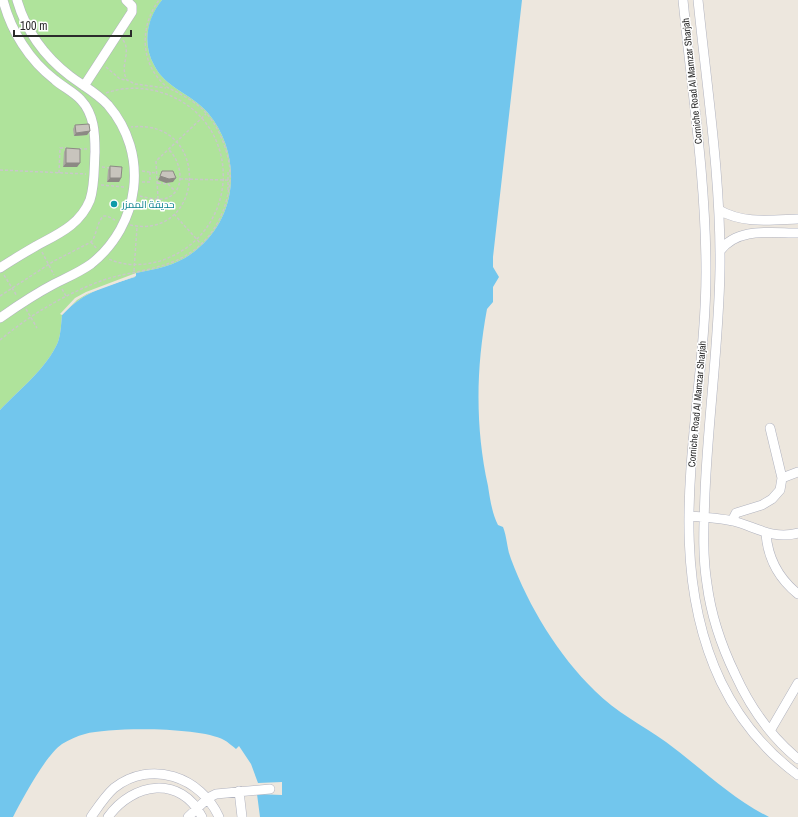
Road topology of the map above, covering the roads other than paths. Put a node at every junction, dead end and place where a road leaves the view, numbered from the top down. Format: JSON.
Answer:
{"nodes":[{"id":1,"x":3,"y":0,"type":"edge"},
{"id":2,"x":17,"y":0,"type":"edge"},
{"id":3,"x":126,"y":0,"type":"edge"},
{"id":4,"x":683,"y":0,"type":"edge"},
{"id":5,"x":698,"y":0,"type":"edge"},
{"id":6,"x":84,"y":86,"type":"junction"},
{"id":7,"x":719,"y":210,"type":"junction"},
{"id":8,"x":798,"y":219,"type":"edge"},
{"id":9,"x":798,"y":233,"type":"edge"},
{"id":10,"x":720,"y":251,"type":"junction"},
{"id":11,"x":0,"y":268,"type":"edge"},
{"id":12,"x":0,"y":318,"type":"edge"},
{"id":13,"x":770,"y":428,"type":"dead end"},
{"id":14,"x":798,"y":472,"type":"edge"},
{"id":15,"x":782,"y":478,"type":"junction"},
{"id":16,"x":689,"y":516,"type":"junction"},
{"id":17,"x":704,"y":517,"type":"junction"},
{"id":18,"x":732,"y":521,"type":"junction"},
{"id":19,"x":798,"y":533,"type":"edge"},
{"id":20,"x":766,"y":534,"type":"junction"},
{"id":21,"x":798,"y":594,"type":"edge"},
{"id":22,"x":798,"y":683,"type":"edge"},
{"id":23,"x":770,"y":731,"type":"junction"},
{"id":24,"x":798,"y":759,"type":"edge"},
{"id":25,"x":798,"y":775,"type":"edge"},
{"id":26,"x":270,"y":789,"type":"dead end"},
{"id":27,"x":239,"y":791,"type":"junction"},
{"id":28,"x":208,"y":798,"type":"junction"},
{"id":29,"x":197,"y":808,"type":"junction"},
{"id":30,"x":91,"y":817,"type":"edge"},
{"id":31,"x":108,"y":817,"type":"edge"},
{"id":32,"x":188,"y":817,"type":"edge"},
{"id":33,"x":202,"y":817,"type":"edge"},
{"id":34,"x":218,"y":817,"type":"edge"},
{"id":35,"x":242,"y":817,"type":"edge"}],
"edges":[{"from":1,"to":11,"type":"street"},
{"from":2,"to":6,"type":"street"},
{"from":3,"to":6,"type":"street"},
{"from":4,"to":16,"type":"street","name":"Corniche Road Al Mamzar Sharjah"},
{"from":5,"to":7,"type":"street","name":"Corniche Road Al Mamzar Sharjah"},
{"from":6,"to":12,"type":"street"},
{"from":7,"to":8,"type":"street"},
{"from":7,"to":10,"type":"street","name":"Corniche Road Al Mamzar Sharjah"},
{"from":9,"to":10,"type":"street"},
{"from":10,"to":17,"type":"street","name":"Corniche Road Al Mamzar Sharjah"},
{"from":13,"to":15,"type":"street"},
{"from":14,"to":15,"type":"street"},
{"from":15,"to":18,"type":"street"},
{"from":16,"to":17,"type":"street"},
{"from":16,"to":25,"type":"street","name":"Corniche Road Al Mamzar Sharjah"},
{"from":17,"to":18,"type":"street"},
{"from":17,"to":23,"type":"street","name":"Corniche Road Al Mamzar Sharjah"},
{"from":18,"to":20,"type":"street"},
{"from":19,"to":20,"type":"street"},
{"from":20,"to":21,"type":"street"},
{"from":22,"to":23,"type":"street"},
{"from":23,"to":24,"type":"street","name":"Corniche Road Al Mamzar Sharjah"},
{"from":26,"to":27,"type":"street"},
{"from":27,"to":28,"type":"street"},
{"from":27,"to":35,"type":"street"},
{"from":28,"to":29,"type":"street"},
{"from":28,"to":30,"type":"street"},
{"from":28,"to":34,"type":"street"},
{"from":29,"to":31,"type":"street"},
{"from":29,"to":32,"type":"street"},
{"from":29,"to":33,"type":"street"}]}
